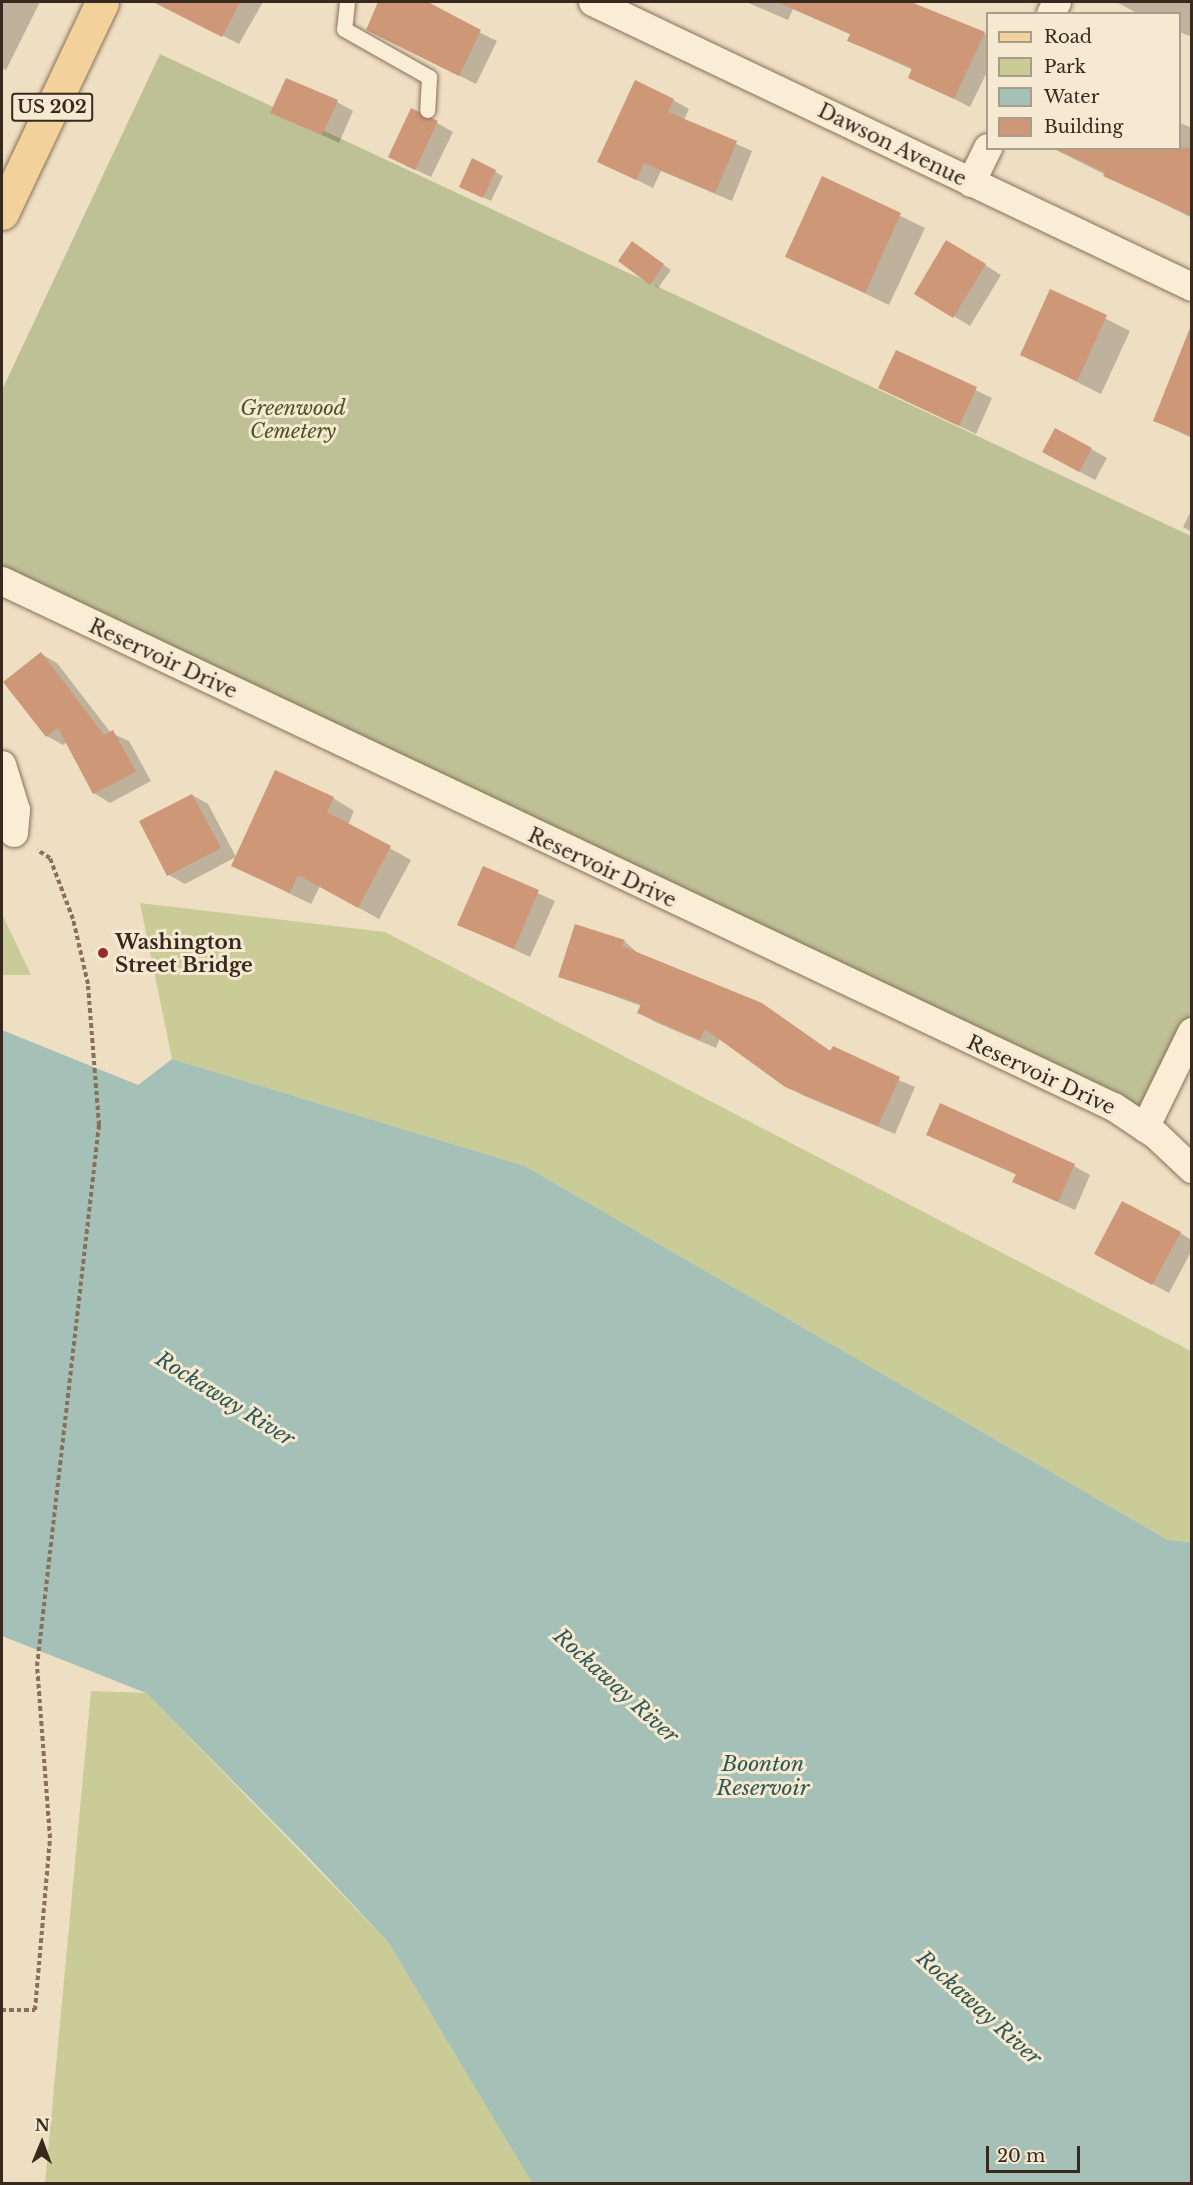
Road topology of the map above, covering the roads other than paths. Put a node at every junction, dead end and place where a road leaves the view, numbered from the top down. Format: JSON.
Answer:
{"nodes":[{"id":1,"x":102,"y":2,"type":"edge"},
{"id":2,"x":347,"y":2,"type":"edge"},
{"id":3,"x":593,"y":2,"type":"edge"},
{"id":4,"x":427,"y":110,"type":"dead end"},
{"id":5,"x":987,"y":150,"type":"edge"},
{"id":6,"x":971,"y":183,"type":"junction"},
{"id":7,"x":2,"y":213,"type":"edge"},
{"id":8,"x":1191,"y":287,"type":"edge"},
{"id":9,"x":2,"y":581,"type":"edge"},
{"id":10,"x":2,"y":765,"type":"edge"},
{"id":11,"x":14,"y":833,"type":"road end"},
{"id":12,"x":1191,"y":1032,"type":"edge"},
{"id":13,"x":1145,"y":1128,"type":"junction"},
{"id":14,"x":1191,"y":1169,"type":"edge"}],
"edges":[{"from":1,"to":7,"type":"main road","number":"US 202"},
{"from":2,"to":4,"type":"lane"},
{"from":3,"to":6,"type":"street","name":"Dawson Avenue"},
{"from":5,"to":6,"type":"street"},
{"from":6,"to":8,"type":"street","name":"Dawson Avenue"},
{"from":9,"to":13,"type":"street","name":"Reservoir Drive"},
{"from":10,"to":11,"type":"street"},
{"from":12,"to":13,"type":"street"},
{"from":13,"to":14,"type":"street","name":"Reservoir Drive"}]}
